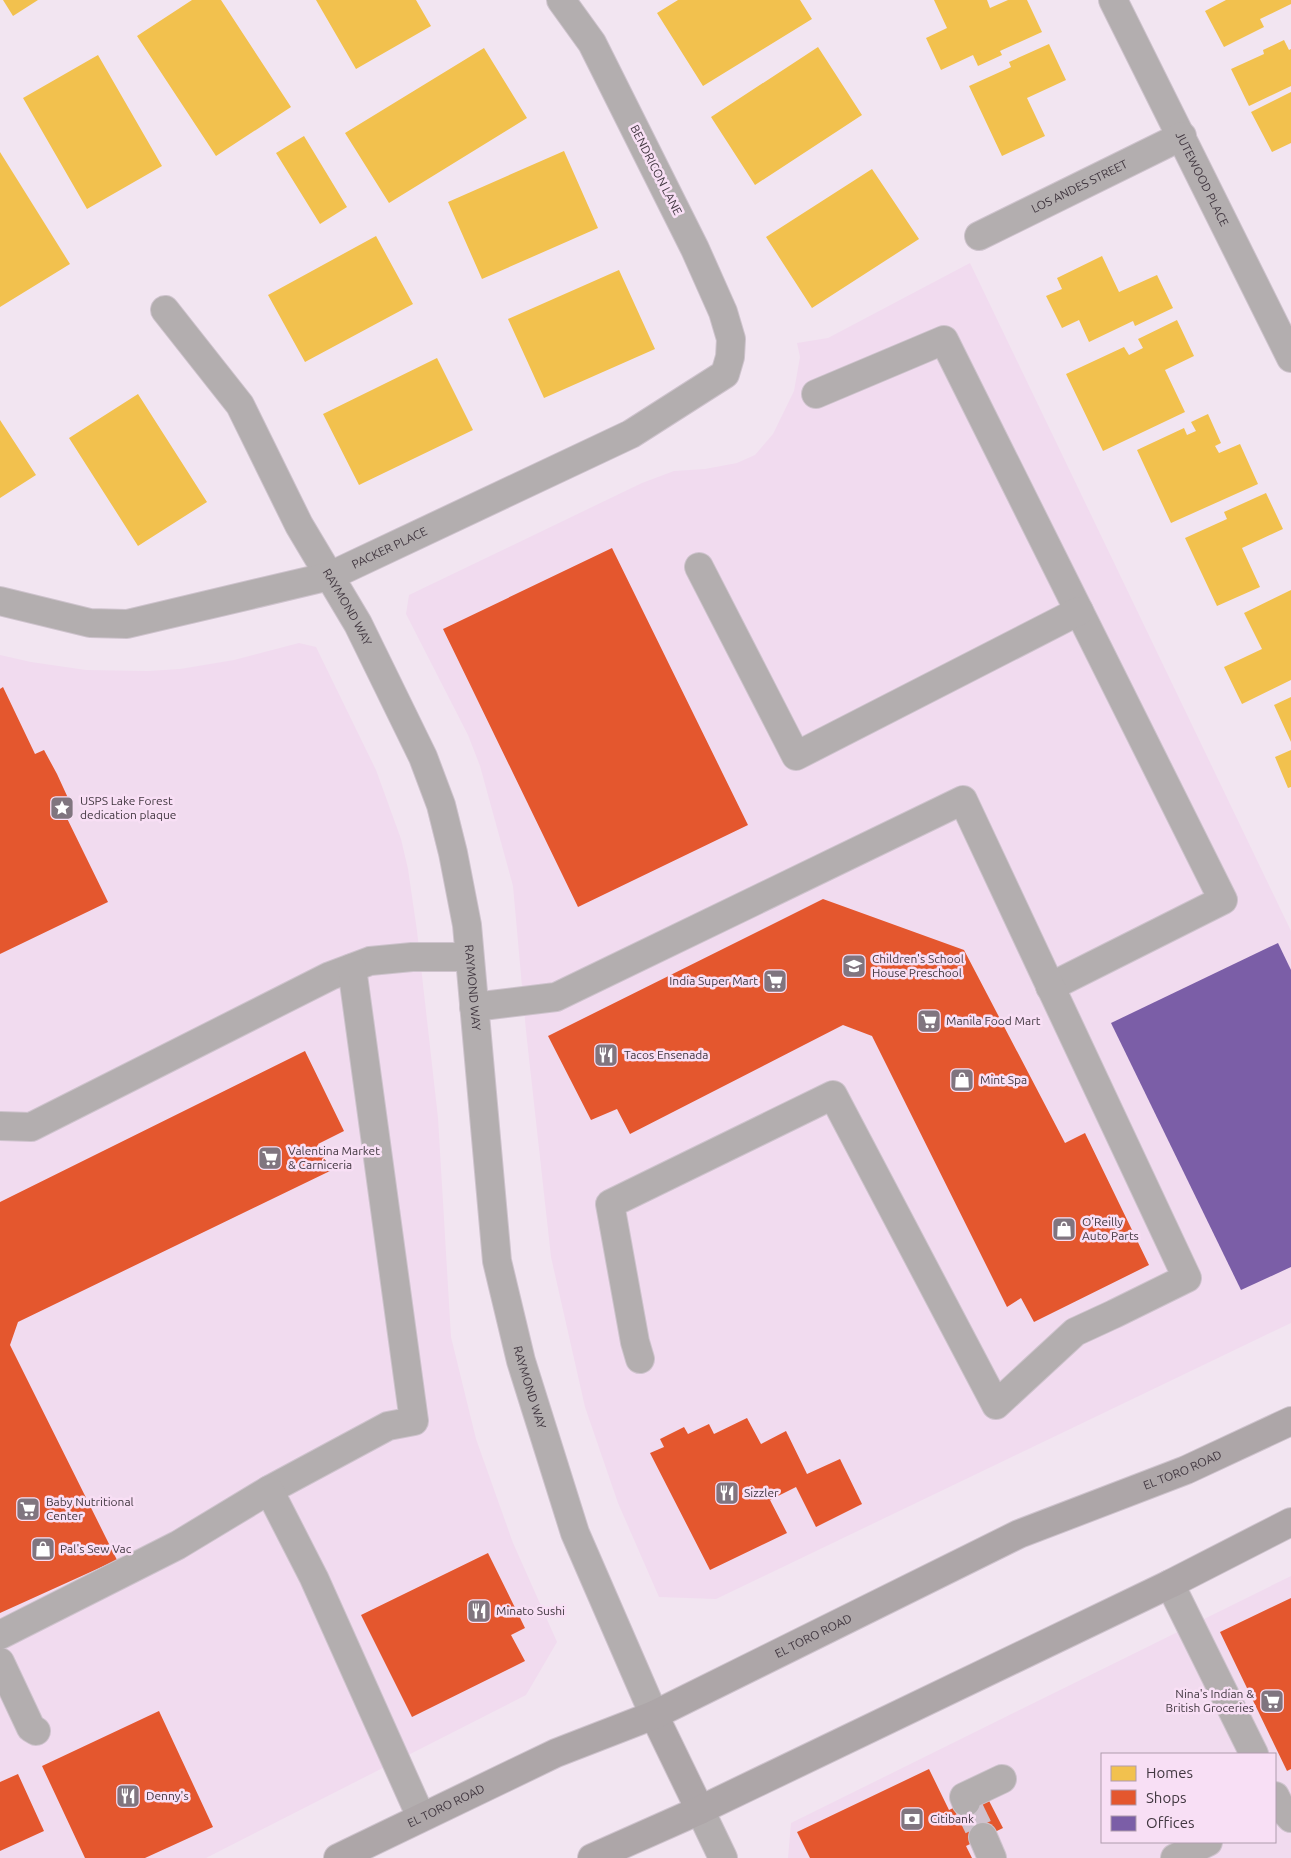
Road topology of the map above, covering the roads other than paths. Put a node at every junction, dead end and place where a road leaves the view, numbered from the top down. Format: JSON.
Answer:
{"nodes":[{"id":1,"x":561,"y":0,"type":"edge"},
{"id":2,"x":1113,"y":0,"type":"edge"},
{"id":3,"x":1182,"y":136,"type":"junction"},
{"id":4,"x":979,"y":236,"type":"dead end"},
{"id":5,"x":165,"y":310,"type":"dead end"},
{"id":6,"x":731,"y":349,"type":"joint"},
{"id":7,"x":1291,"y":358,"type":"edge"},
{"id":8,"x":816,"y":394,"type":"dead end"},
{"id":9,"x":699,"y":567,"type":"dead end"},
{"id":10,"x":330,"y":576,"type":"junction"},
{"id":11,"x":0,"y":601,"type":"edge"},
{"id":12,"x":1079,"y":611,"type":"junction"},
{"id":13,"x":469,"y":957,"type":"junction"},
{"id":14,"x":352,"y":968,"type":"junction"},
{"id":15,"x":1050,"y":987,"type":"junction"},
{"id":16,"x":474,"y":1007,"type":"junction"},
{"id":17,"x":0,"y":1126,"type":"edge"},
{"id":18,"x":640,"y":1359,"type":"dead end"},
{"id":19,"x":1291,"y":1421,"type":"edge"},
{"id":20,"x":269,"y":1490,"type":"junction"},
{"id":21,"x":1291,"y":1522,"type":"edge"},
{"id":22,"x":1170,"y":1584,"type":"junction"},
{"id":23,"x":0,"y":1635,"type":"edge"},
{"id":24,"x":0,"y":1662,"type":"edge"},
{"id":25,"x":654,"y":1715,"type":"junction"},
{"id":26,"x":36,"y":1731,"type":"dead end"},
{"id":27,"x":1254,"y":1753,"type":"edge"},
{"id":28,"x":1002,"y":1779,"type":"dead end"},
{"id":29,"x":966,"y":1802,"type":"dead end"},
{"id":30,"x":700,"y":1810,"type":"junction"},
{"id":31,"x":421,"y":1817,"type":"junction"},
{"id":32,"x":1206,"y":1843,"type":"edge"},
{"id":33,"x":338,"y":1858,"type":"edge"},
{"id":34,"x":592,"y":1858,"type":"edge"},
{"id":35,"x":723,"y":1858,"type":"edge"},
{"id":36,"x":1175,"y":1858,"type":"edge"}],
"edges":[{"from":1,"to":6,"type":"street","name":"BENDRICON LANE"},
{"from":2,"to":3,"type":"street","name":"JUTEWOOD PLACE"},
{"from":3,"to":4,"type":"street","name":"LOS ANDES STREET"},
{"from":3,"to":7,"type":"street","name":"JUTEWOOD PLACE"},
{"from":5,"to":10,"type":"street","name":"RAYMOND WAY"},
{"from":6,"to":10,"type":"street","name":"PACKER PLACE"},
{"from":8,"to":12,"type":"street"},
{"from":9,"to":12,"type":"street"},
{"from":10,"to":11,"type":"street","name":"PACKER PLACE"},
{"from":10,"to":13,"type":"street","name":"RAYMOND WAY"},
{"from":12,"to":15,"type":"street"},
{"from":13,"to":14,"type":"street"},
{"from":13,"to":16,"type":"street","name":"RAYMOND WAY"},
{"from":14,"to":17,"type":"street"},
{"from":14,"to":20,"type":"street"},
{"from":15,"to":16,"type":"street"},
{"from":15,"to":18,"type":"street"},
{"from":16,"to":25,"type":"street","name":"RAYMOND WAY"},
{"from":19,"to":25,"type":"main road","name":"EL TORO ROAD"},
{"from":20,"to":23,"type":"street"},
{"from":20,"to":31,"type":"street"},
{"from":21,"to":22,"type":"main road"},
{"from":22,"to":27,"type":"street"},
{"from":22,"to":30,"type":"main road"},
{"from":24,"to":26,"type":"street"},
{"from":25,"to":30,"type":"main road"},
{"from":25,"to":31,"type":"main road","name":"EL TORO ROAD"},
{"from":28,"to":29,"type":"street"},
{"from":30,"to":34,"type":"main road"},
{"from":30,"to":35,"type":"street"},
{"from":31,"to":33,"type":"main road","name":"EL TORO ROAD"},
{"from":32,"to":36,"type":"street"}]}
